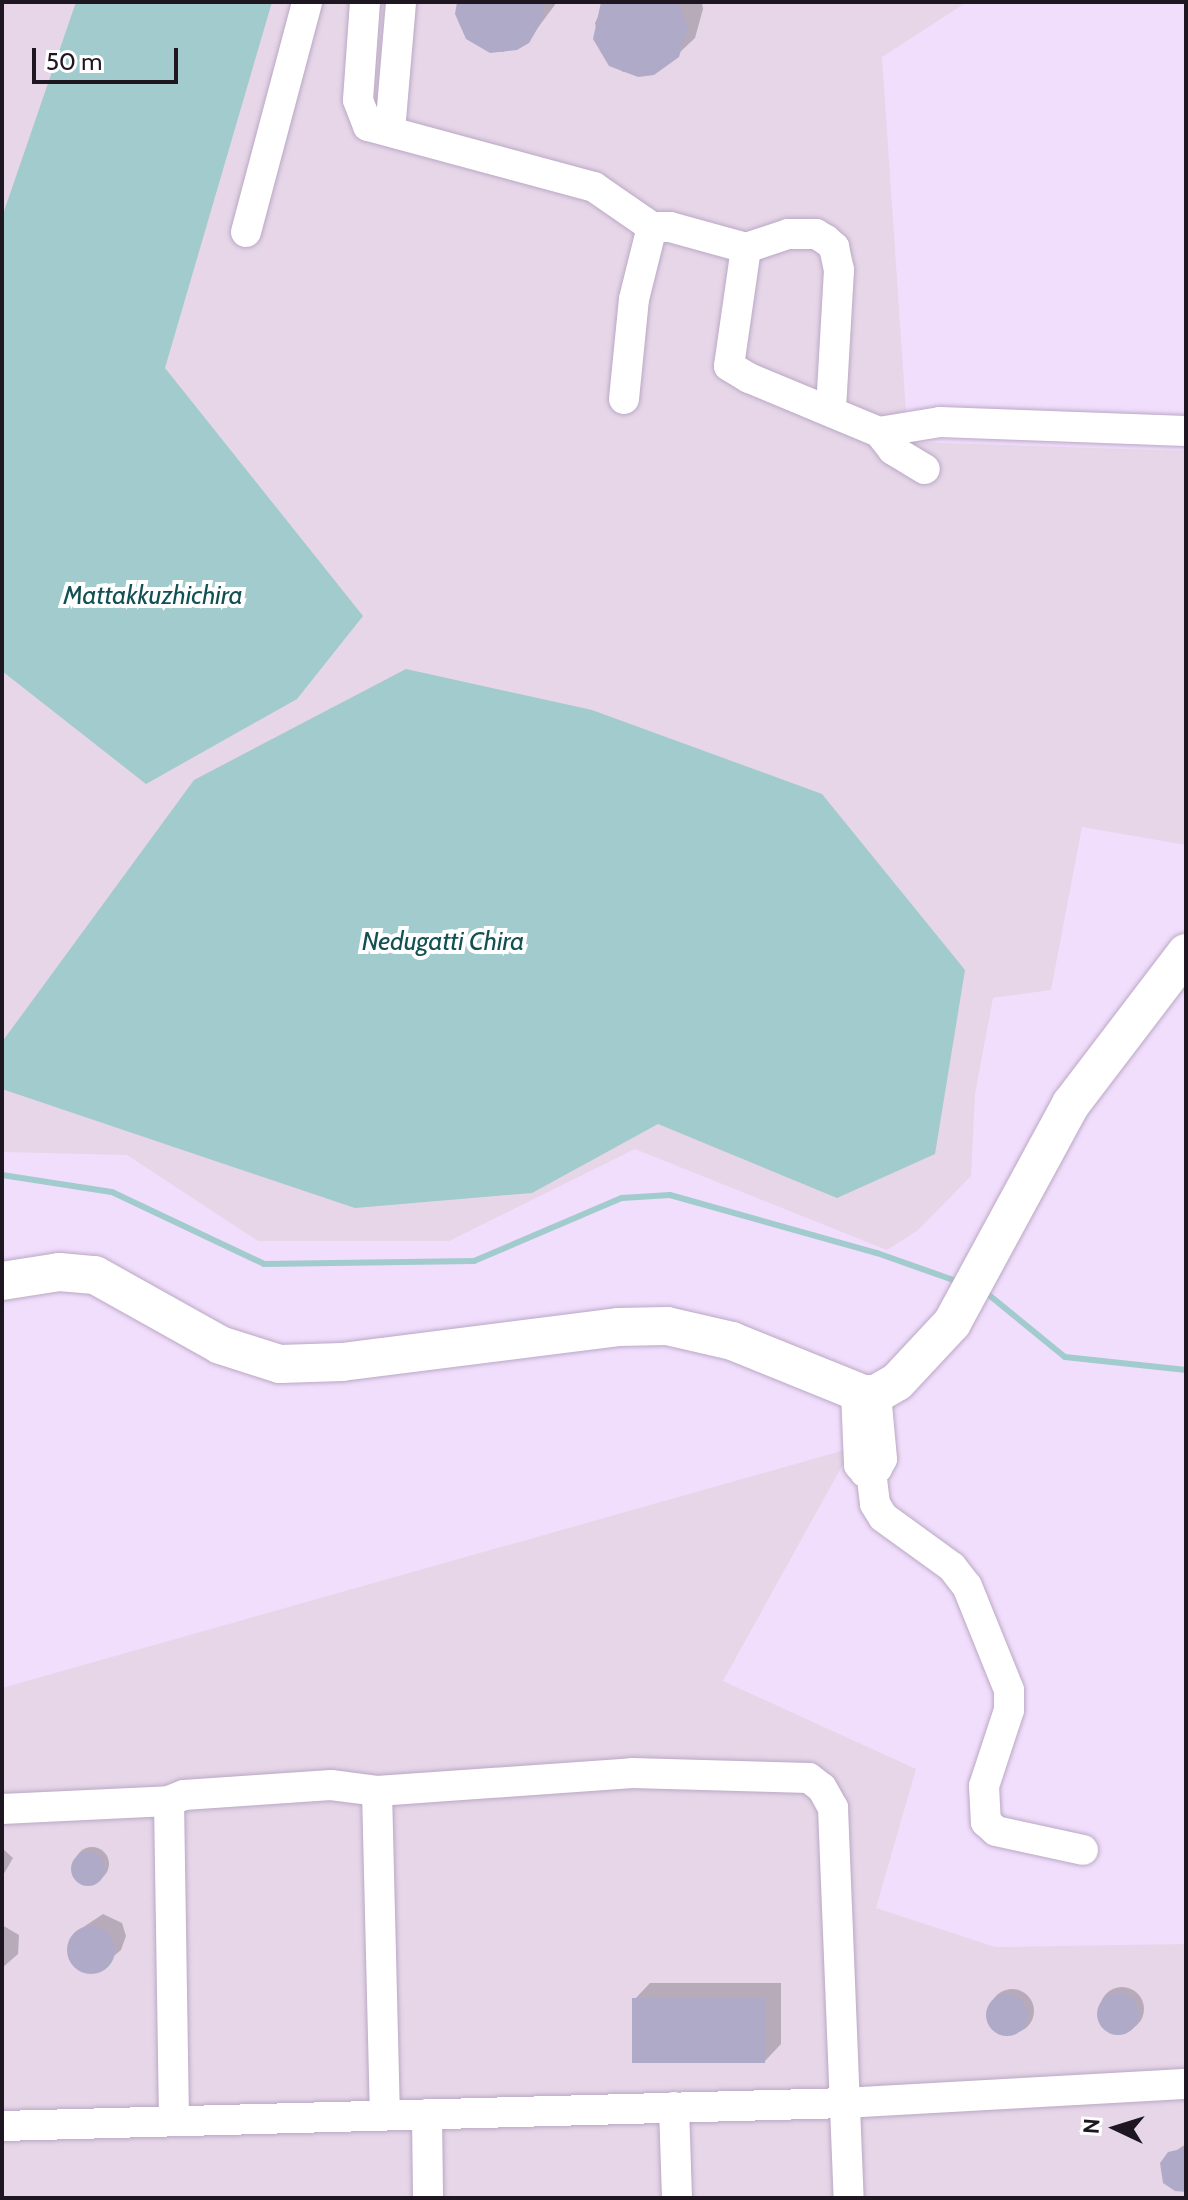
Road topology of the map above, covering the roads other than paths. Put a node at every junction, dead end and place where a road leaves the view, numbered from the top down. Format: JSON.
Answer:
{"nodes":[{"id":1,"x":307,"y":2,"type":"edge"},
{"id":2,"x":365,"y":2,"type":"edge"},
{"id":3,"x":401,"y":2,"type":"edge"},
{"id":4,"x":390,"y":131,"type":"junction"},
{"id":5,"x":652,"y":227,"type":"junction"},
{"id":6,"x":246,"y":232,"type":"dead end"},
{"id":7,"x":746,"y":248,"type":"junction"},
{"id":8,"x":624,"y":399,"type":"dead end"},
{"id":9,"x":831,"y":408,"type":"junction"},
{"id":10,"x":1186,"y":431,"type":"edge"},
{"id":11,"x":879,"y":432,"type":"junction"},
{"id":12,"x":925,"y":469,"type":"dead end"},
{"id":13,"x":1186,"y":953,"type":"edge"},
{"id":14,"x":2,"y":1281,"type":"edge"},
{"id":15,"x":866,"y":1393,"type":"junction"},
{"id":16,"x":377,"y":1791,"type":"junction"},
{"id":17,"x":169,"y":1801,"type":"junction"},
{"id":18,"x":2,"y":1809,"type":"edge"},
{"id":19,"x":1083,"y":1850,"type":"dead end"},
{"id":20,"x":1186,"y":2084,"type":"edge"},
{"id":21,"x":845,"y":2103,"type":"junction"},
{"id":22,"x":674,"y":2107,"type":"junction"},
{"id":23,"x":427,"y":2114,"type":"junction"},
{"id":24,"x":385,"y":2115,"type":"junction"},
{"id":25,"x":174,"y":2121,"type":"junction"},
{"id":26,"x":2,"y":2126,"type":"edge"},
{"id":27,"x":428,"y":2198,"type":"edge"},
{"id":28,"x":677,"y":2198,"type":"edge"},
{"id":29,"x":849,"y":2198,"type":"edge"}],
"edges":[{"from":1,"to":6,"type":"lane"},
{"from":2,"to":4,"type":"lane"},
{"from":3,"to":4,"type":"lane"},
{"from":4,"to":5,"type":"lane"},
{"from":5,"to":7,"type":"lane"},
{"from":5,"to":8,"type":"lane"},
{"from":7,"to":9,"type":"lane"},
{"from":7,"to":9,"type":"lane"},
{"from":9,"to":11,"type":"lane"},
{"from":10,"to":11,"type":"lane"},
{"from":11,"to":12,"type":"lane"},
{"from":13,"to":15,"type":"main road"},
{"from":14,"to":15,"type":"main road"},
{"from":15,"to":19,"type":"lane"},
{"from":16,"to":17,"type":"lane"},
{"from":16,"to":21,"type":"lane"},
{"from":16,"to":24,"type":"lane"},
{"from":17,"to":18,"type":"lane"},
{"from":17,"to":25,"type":"lane"},
{"from":20,"to":21,"type":"lane"},
{"from":21,"to":22,"type":"lane"},
{"from":21,"to":29,"type":"lane"},
{"from":22,"to":23,"type":"lane"},
{"from":22,"to":28,"type":"lane"},
{"from":23,"to":24,"type":"lane"},
{"from":23,"to":27,"type":"lane"},
{"from":24,"to":25,"type":"lane"},
{"from":25,"to":26,"type":"lane"}]}
